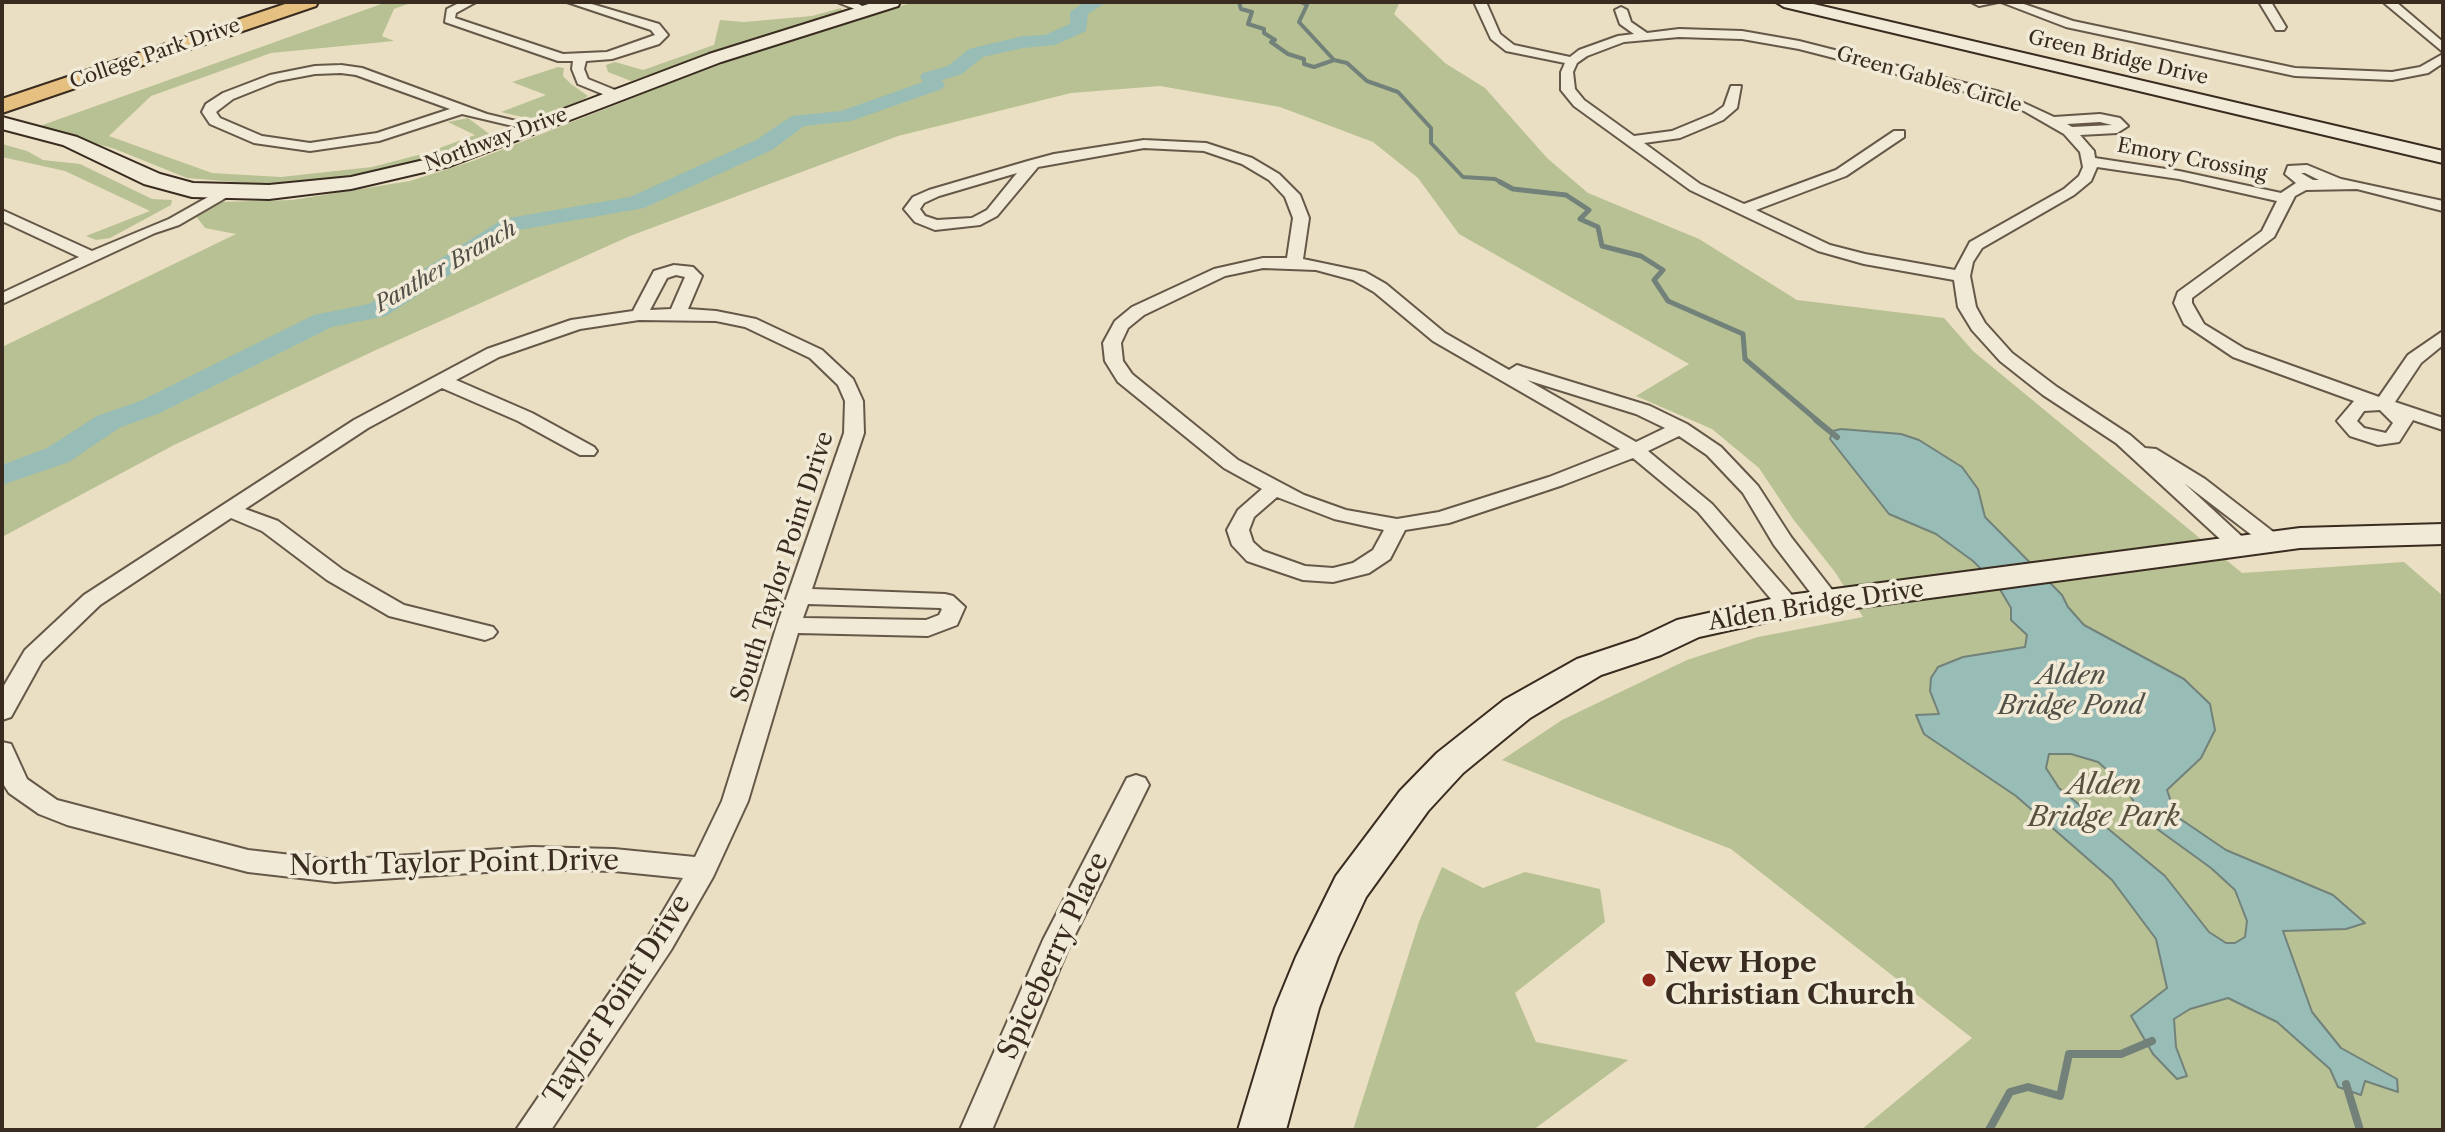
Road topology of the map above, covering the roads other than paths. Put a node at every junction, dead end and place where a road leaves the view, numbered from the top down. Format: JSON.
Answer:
{"nodes":[{"id":1,"x":267,"y":2,"type":"edge"},
{"id":2,"x":309,"y":2,"type":"edge"},
{"id":3,"x":470,"y":2,"type":"edge"},
{"id":4,"x":843,"y":2,"type":"edge"},
{"id":5,"x":1480,"y":2,"type":"edge"},
{"id":6,"x":1784,"y":2,"type":"edge"},
{"id":7,"x":1818,"y":2,"type":"edge"},
{"id":8,"x":1992,"y":2,"type":"edge"},
{"id":9,"x":2007,"y":2,"type":"edge"},
{"id":10,"x":2265,"y":2,"type":"edge"},
{"id":11,"x":2389,"y":2,"type":"edge"},
{"id":12,"x":579,"y":3,"type":"edge"},
{"id":13,"x":1979,"y":3,"type":"edge"},
{"id":14,"x":876,"y":5,"type":"edge"},
{"id":15,"x":1621,"y":10,"type":"dead end"},
{"id":16,"x":2418,"y":26,"type":"junction"},
{"id":17,"x":2280,"y":27,"type":"dead end"},
{"id":18,"x":2443,"y":27,"type":"edge"},
{"id":19,"x":1643,"y":35,"type":"junction"},
{"id":20,"x":2442,"y":57,"type":"edge"},
{"id":21,"x":599,"y":58,"type":"junction"},
{"id":22,"x":580,"y":59,"type":"junction"},
{"id":23,"x":1572,"y":61,"type":"junction"},
{"id":24,"x":2,"y":89,"type":"edge"},
{"id":25,"x":1736,"y":89,"type":"dead end"},
{"id":26,"x":623,"y":92,"type":"junction"},
{"id":27,"x":2,"y":106,"type":"edge"},
{"id":28,"x":463,"y":109,"type":"junction"},
{"id":29,"x":2054,"y":121,"type":"junction"},
{"id":30,"x":2,"y":123,"type":"edge"},
{"id":31,"x":526,"y":130,"type":"junction"},
{"id":32,"x":2069,"y":131,"type":"junction"},
{"id":33,"x":1899,"y":134,"type":"dead end"},
{"id":34,"x":2,"y":136,"type":"edge"},
{"id":35,"x":1629,"y":141,"type":"junction"},
{"id":36,"x":2443,"y":147,"type":"edge"},
{"id":37,"x":90,"y":153,"type":"junction"},
{"id":38,"x":2443,"y":157,"type":"edge"},
{"id":39,"x":2089,"y":161,"type":"junction"},
{"id":40,"x":1033,"y":164,"type":"junction"},
{"id":41,"x":2340,"y":184,"type":"junction"},
{"id":42,"x":2310,"y":185,"type":"junction"},
{"id":43,"x":214,"y":192,"type":"junction"},
{"id":44,"x":2287,"y":199,"type":"junction"},
{"id":45,"x":2443,"y":206,"type":"edge"},
{"id":46,"x":1742,"y":210,"type":"junction"},
{"id":47,"x":2,"y":215,"type":"edge"},
{"id":48,"x":93,"y":257,"type":"junction"},
{"id":49,"x":1294,"y":263,"type":"junction"},
{"id":50,"x":1962,"y":276,"type":"junction"},
{"id":51,"x":2,"y":299,"type":"edge"},
{"id":52,"x":677,"y":314,"type":"junction"},
{"id":53,"x":639,"y":315,"type":"junction"},
{"id":54,"x":2443,"y":336,"type":"edge"},
{"id":55,"x":1469,"y":352,"type":"junction"},
{"id":56,"x":440,"y":380,"type":"junction"},
{"id":57,"x":2384,"y":404,"type":"junction"},
{"id":58,"x":2443,"y":424,"type":"edge"},
{"id":59,"x":1680,"y":428,"type":"junction"},
{"id":60,"x":2123,"y":439,"type":"junction"},
{"id":61,"x":1635,"y":450,"type":"junction"},
{"id":62,"x":587,"y":451,"type":"dead end"},
{"id":63,"x":1274,"y":489,"type":"junction"},
{"id":64,"x":228,"y":510,"type":"junction"},
{"id":65,"x":1397,"y":525,"type":"junction"},
{"id":66,"x":2443,"y":534,"type":"edge"},
{"id":67,"x":2274,"y":541,"type":"junction"},
{"id":68,"x":2240,"y":545,"type":"junction"},
{"id":69,"x":800,"y":596,"type":"junction"},
{"id":70,"x":1828,"y":600,"type":"junction"},
{"id":71,"x":1789,"y":606,"type":"junction"},
{"id":72,"x":789,"y":625,"type":"junction"},
{"id":73,"x":485,"y":632,"type":"dead end"},
{"id":74,"x":2,"y":711,"type":"edge"},
{"id":75,"x":2,"y":752,"type":"edge"},
{"id":76,"x":1136,"y":785,"type":"dead end"},
{"id":77,"x":703,"y":869,"type":"junction"},
{"id":78,"x":532,"y":1130,"type":"edge"},
{"id":79,"x":976,"y":1130,"type":"edge"},
{"id":80,"x":1262,"y":1130,"type":"edge"}],
"edges":[{"from":1,"to":24,"type":"main road","name":"College Park Drive"},
{"from":2,"to":27,"type":"main road","name":"College Park Drive"},
{"from":3,"to":22,"type":"street"},
{"from":4,"to":14,"type":"street"},
{"from":5,"to":23,"type":"street"},
{"from":6,"to":38,"type":"street","name":"Green Bridge Drive"},
{"from":7,"to":36,"type":"street","name":"Green Bridge Drive"},
{"from":8,"to":13,"type":"street"},
{"from":9,"to":20,"type":"street"},
{"from":10,"to":17,"type":"street"},
{"from":11,"to":16,"type":"street"},
{"from":12,"to":21,"type":"street"},
{"from":14,"to":26,"type":"street","name":"Northway Drive"},
{"from":15,"to":19,"type":"street"},
{"from":16,"to":18,"type":"street"},
{"from":16,"to":20,"type":"street"},
{"from":19,"to":23,"type":"street","name":"Green Gables Circle"},
{"from":19,"to":29,"type":"street","name":"Green Gables Circle"},
{"from":21,"to":22,"type":"street"},
{"from":21,"to":26,"type":"street"},
{"from":22,"to":26,"type":"street"},
{"from":23,"to":35,"type":"street"},
{"from":25,"to":35,"type":"street"},
{"from":26,"to":31,"type":"street","name":"Northway Drive"},
{"from":28,"to":28,"type":"street"},
{"from":28,"to":31,"type":"street"},
{"from":29,"to":32,"type":"street","name":"Green Gables Circle"},
{"from":29,"to":32,"type":"street"},
{"from":30,"to":37,"type":"street","name":"Northway Drive"},
{"from":31,"to":43,"type":"street","name":"Northway Drive"},
{"from":32,"to":39,"type":"street","name":"Green Gables Circle"},
{"from":33,"to":46,"type":"street"},
{"from":34,"to":37,"type":"street","name":"Northway Drive"},
{"from":35,"to":46,"type":"street"},
{"from":37,"to":43,"type":"street","name":"Northway Drive"},
{"from":39,"to":44,"type":"street","name":"Emory Crossing"},
{"from":39,"to":50,"type":"street"},
{"from":40,"to":40,"type":"street"},
{"from":40,"to":49,"type":"street"},
{"from":41,"to":42,"type":"street"},
{"from":41,"to":42,"type":"street"},
{"from":41,"to":45,"type":"street"},
{"from":42,"to":44,"type":"street"},
{"from":43,"to":48,"type":"street"},
{"from":44,"to":57,"type":"street"},
{"from":46,"to":50,"type":"street"},
{"from":47,"to":48,"type":"street"},
{"from":48,"to":51,"type":"street"},
{"from":49,"to":55,"type":"street"},
{"from":49,"to":63,"type":"street"},
{"from":50,"to":60,"type":"street"},
{"from":52,"to":53,"type":"street","name":"South Taylor Point Drive"},
{"from":52,"to":53,"type":"street"},
{"from":52,"to":69,"type":"street","name":"South Taylor Point Drive"},
{"from":53,"to":56,"type":"street","name":"South Taylor Point Drive"},
{"from":54,"to":57,"type":"street"},
{"from":55,"to":59,"type":"street"},
{"from":55,"to":61,"type":"street"},
{"from":56,"to":62,"type":"street"},
{"from":56,"to":64,"type":"street","name":"South Taylor Point Drive"},
{"from":57,"to":58,"type":"street"},
{"from":59,"to":61,"type":"street"},
{"from":59,"to":70,"type":"street"},
{"from":60,"to":67,"type":"street"},
{"from":60,"to":68,"type":"street"},
{"from":61,"to":65,"type":"street"},
{"from":61,"to":71,"type":"street"},
{"from":63,"to":65,"type":"street"},
{"from":63,"to":65,"type":"street"},
{"from":64,"to":73,"type":"street"},
{"from":64,"to":74,"type":"street"},
{"from":66,"to":67,"type":"street","name":"Alden Bridge Drive"},
{"from":67,"to":68,"type":"street","name":"Alden Bridge Drive"},
{"from":68,"to":70,"type":"street","name":"Alden Bridge Drive"},
{"from":69,"to":72,"type":"street","name":"South Taylor Point Drive"},
{"from":69,"to":72,"type":"street"},
{"from":70,"to":71,"type":"street","name":"Alden Bridge Drive"},
{"from":71,"to":80,"type":"street","name":"Alden Bridge Drive"},
{"from":72,"to":77,"type":"street","name":"South Taylor Point Drive"},
{"from":75,"to":77,"type":"street","name":"North Taylor Point Drive"},
{"from":76,"to":79,"type":"street","name":"Spiceberry Place"},
{"from":77,"to":78,"type":"street","name":"Taylor Point Drive"}]}
